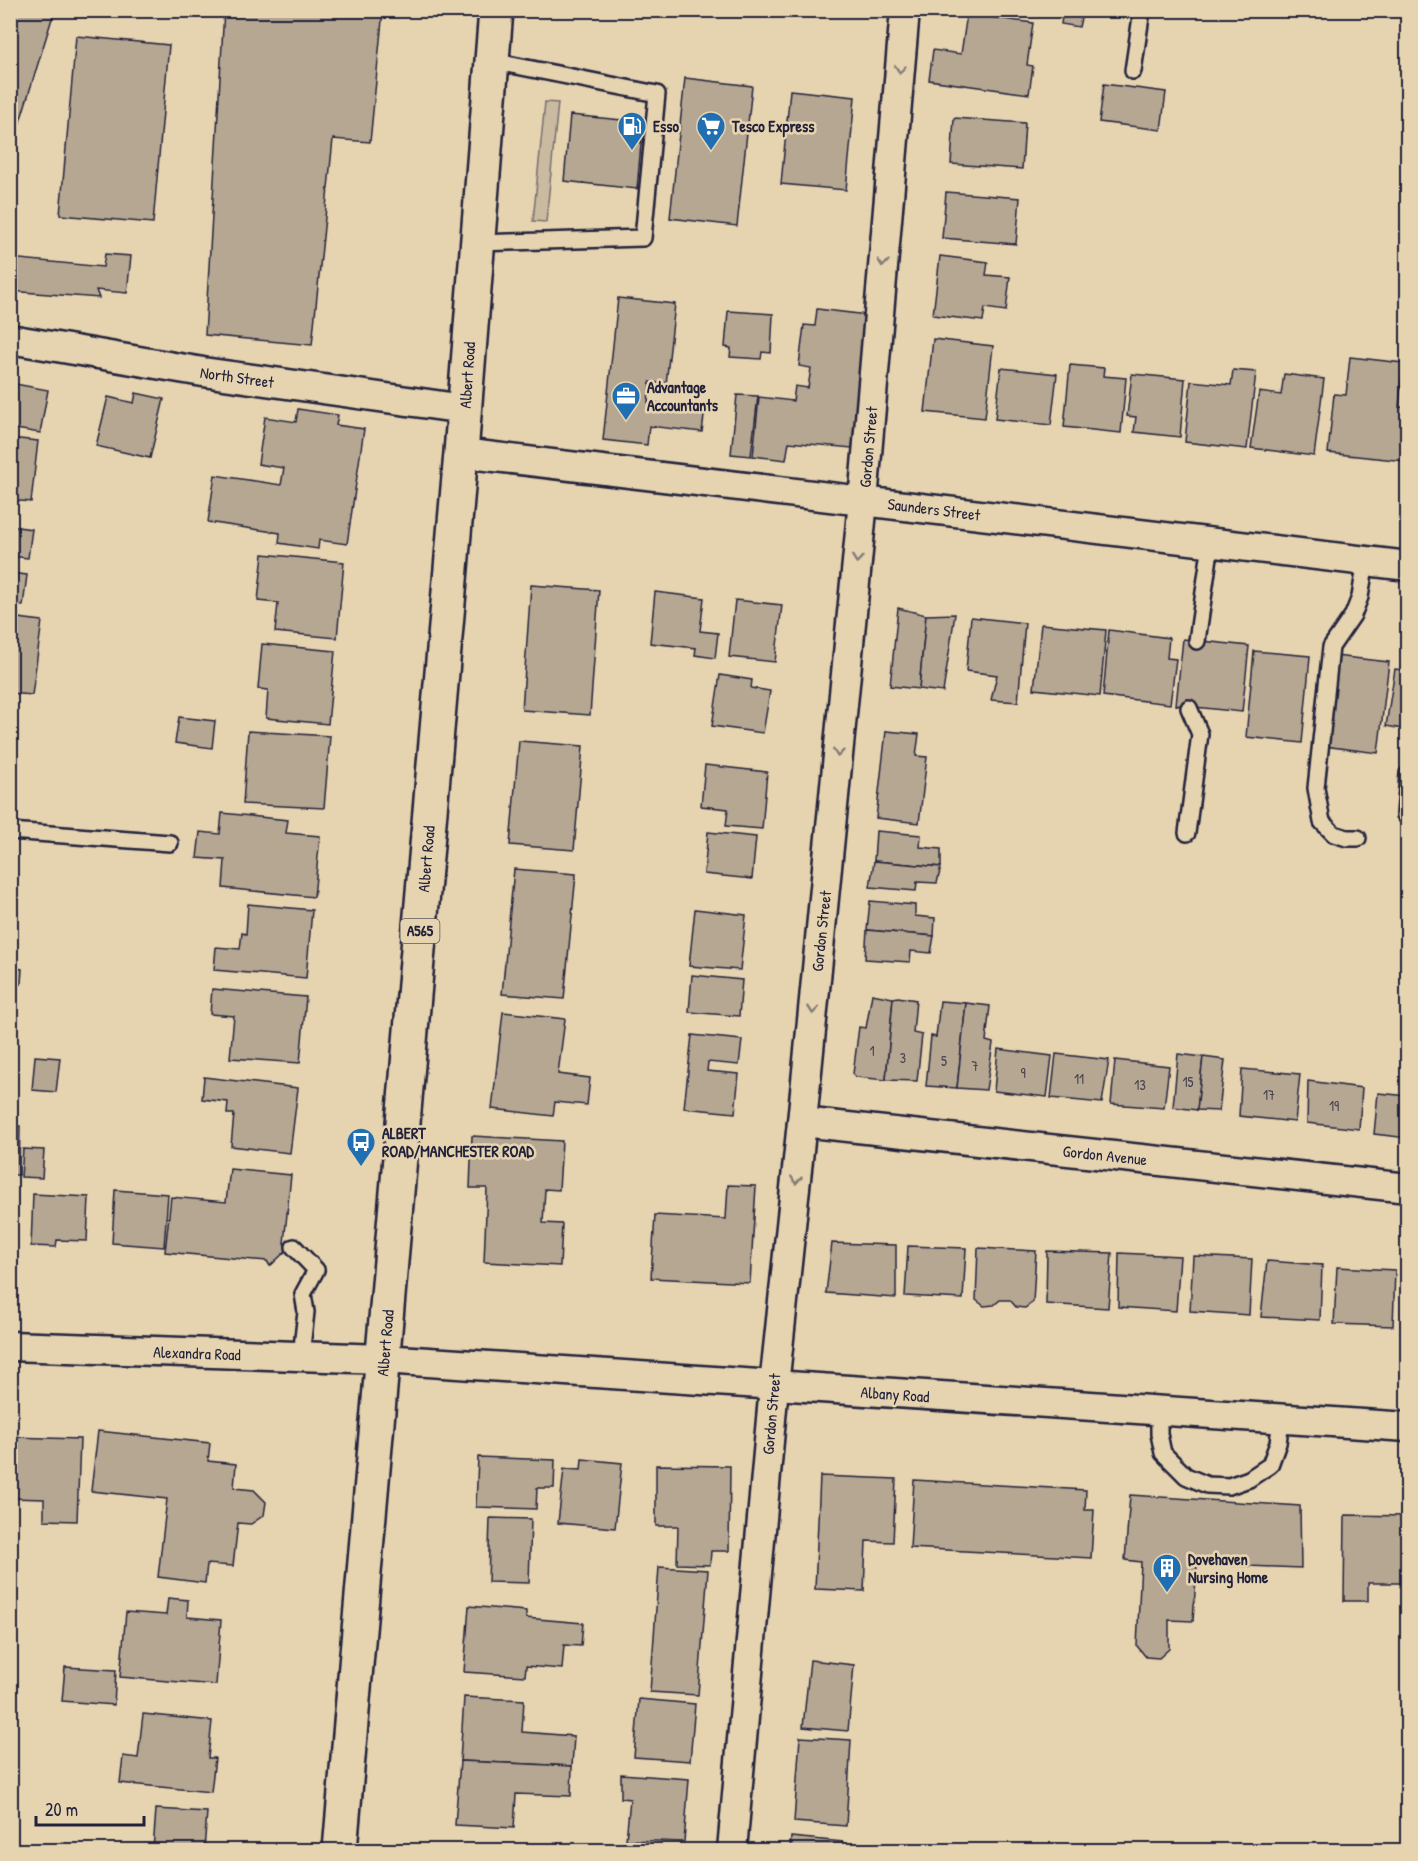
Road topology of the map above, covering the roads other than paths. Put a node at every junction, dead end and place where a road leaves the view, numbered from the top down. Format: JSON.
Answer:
{"nodes":[{"id":1,"x":496,"y":10,"type":"edge"},
{"id":2,"x":905,"y":10,"type":"edge"},
{"id":3,"x":1142,"y":10,"type":"edge"},
{"id":4,"x":492,"y":61,"type":"junction"},
{"id":5,"x":1133,"y":71,"type":"dead end"},
{"id":6,"x":477,"y":243,"type":"junction"},
{"id":7,"x":10,"y":339,"type":"edge"},
{"id":8,"x":464,"y":409,"type":"junction"},
{"id":9,"x":461,"y":453,"type":"junction"},
{"id":10,"x":863,"y":501,"type":"junction"},
{"id":11,"x":1211,"y":543,"type":"junction"},
{"id":12,"x":1366,"y":561,"type":"junction"},
{"id":13,"x":1407,"y":566,"type":"edge"},
{"id":14,"x":1197,"y":641,"type":"dead end"},
{"id":15,"x":1189,"y":708,"type":"dead end"},
{"id":16,"x":1407,"y":774,"type":"edge"},
{"id":17,"x":1405,"y":815,"type":"dead end"},
{"id":18,"x":10,"y":831,"type":"edge"},
{"id":19,"x":1187,"y":833,"type":"dead end"},
{"id":20,"x":1358,"y":838,"type":"dead end"},
{"id":21,"x":170,"y":843,"type":"dead end"},
{"id":22,"x":802,"y":1122,"type":"junction"},
{"id":23,"x":1407,"y":1188,"type":"edge"},
{"id":24,"x":294,"y":1246,"type":"dead end"},
{"id":25,"x":10,"y":1346,"type":"edge"},
{"id":26,"x":301,"y":1356,"type":"junction"},
{"id":27,"x":383,"y":1359,"type":"junction"},
{"id":28,"x":774,"y":1386,"type":"junction"},
{"id":29,"x":1159,"y":1411,"type":"junction"},
{"id":30,"x":1281,"y":1419,"type":"junction"},
{"id":31,"x":1407,"y":1426,"type":"edge"},
{"id":32,"x":340,"y":1851,"type":"edge"},
{"id":33,"x":732,"y":1851,"type":"edge"}],
"edges":[{"from":1,"to":4,"type":"highway","name":"Albert Road","number":"A565"},
{"from":2,"to":10,"type":"street","name":"Gordon Street","one_way":true},
{"from":3,"to":5,"type":"lane"},
{"from":4,"to":6,"type":"highway","name":"Albert Road","number":"A565"},
{"from":4,"to":6,"type":"lane"},
{"from":6,"to":8,"type":"highway","name":"Albert Road","number":"A565"},
{"from":7,"to":8,"type":"street","name":"North Street"},
{"from":8,"to":9,"type":"highway","name":"Albert Road","number":"A565"},
{"from":9,"to":10,"type":"street","name":"Saunders Street"},
{"from":9,"to":27,"type":"highway","name":"Albert Road","number":"A565"},
{"from":10,"to":11,"type":"street","name":"Saunders Street"},
{"from":10,"to":22,"type":"street","name":"Gordon Street","one_way":true},
{"from":11,"to":12,"type":"street","name":"Saunders Street"},
{"from":11,"to":14,"type":"lane"},
{"from":12,"to":13,"type":"street","name":"Saunders Street"},
{"from":12,"to":20,"type":"lane"},
{"from":15,"to":19,"type":"lane"},
{"from":16,"to":17,"type":"lane"},
{"from":18,"to":21,"type":"lane"},
{"from":22,"to":23,"type":"street","name":"Gordon Avenue"},
{"from":22,"to":28,"type":"street","name":"Gordon Street","one_way":true},
{"from":24,"to":26,"type":"lane"},
{"from":25,"to":26,"type":"street","name":"Alexandra Road"},
{"from":26,"to":27,"type":"street","name":"Alexandra Road"},
{"from":27,"to":28,"type":"street","name":"Albany Road"},
{"from":27,"to":32,"type":"highway","name":"Albert Road","number":"A565"},
{"from":28,"to":29,"type":"street","name":"Albany Road"},
{"from":28,"to":33,"type":"street","name":"Gordon Street"},
{"from":29,"to":30,"type":"street","name":"Albany Road"},
{"from":29,"to":30,"type":"lane"},
{"from":30,"to":31,"type":"street","name":"Albany Road"}]}
